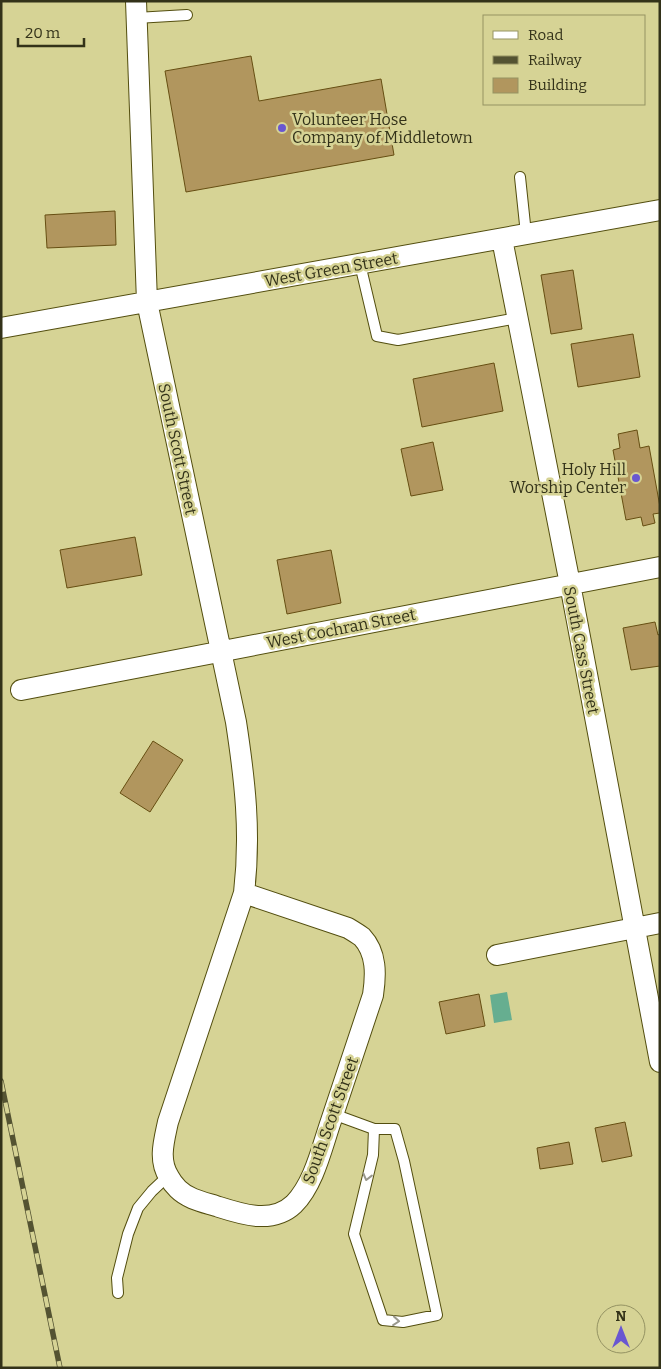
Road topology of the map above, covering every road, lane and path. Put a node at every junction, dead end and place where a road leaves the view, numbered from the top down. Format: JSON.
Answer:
{"nodes":[{"id":1,"x":136,"y":10,"type":"edge"},
{"id":2,"x":187,"y":15,"type":"dead end"},
{"id":3,"x":520,"y":177,"type":"dead end"},
{"id":4,"x":660,"y":210,"type":"edge"},
{"id":5,"x":526,"y":234,"type":"junction"},
{"id":6,"x":502,"y":239,"type":"junction"},
{"id":7,"x":360,"y":264,"type":"junction"},
{"id":8,"x":147,"y":302,"type":"junction"},
{"id":9,"x":518,"y":318,"type":"junction"},
{"id":10,"x":1,"y":328,"type":"edge"},
{"id":11,"x":660,"y":567,"type":"edge"},
{"id":12,"x":570,"y":584,"type":"junction"},
{"id":13,"x":221,"y":652,"type":"junction"},
{"id":14,"x":21,"y":690,"type":"dead end"},
{"id":15,"x":244,"y":893,"type":"junction"},
{"id":16,"x":660,"y":924,"type":"edge"},
{"id":17,"x":634,"y":928,"type":"junction"},
{"id":18,"x":497,"y":955,"type":"dead end"},
{"id":19,"x":660,"y":1062,"type":"edge"},
{"id":20,"x":333,"y":1114,"type":"junction"},
{"id":21,"x":374,"y":1129,"type":"junction"},
{"id":22,"x":168,"y":1176,"type":"junction"},
{"id":23,"x":118,"y":1292,"type":"dead end"}],
"edges":[{"from":1,"to":2,"type":"lane"},
{"from":1,"to":8,"type":"street","name":"South Scott Street"},
{"from":3,"to":5,"type":"lane"},
{"from":4,"to":5,"type":"street","name":"West Green Street"},
{"from":5,"to":6,"type":"street","name":"West Green Street"},
{"from":6,"to":7,"type":"street","name":"West Green Street"},
{"from":6,"to":9,"type":"street","name":"South Cass Street"},
{"from":7,"to":8,"type":"street","name":"West Green Street"},
{"from":7,"to":9,"type":"lane"},
{"from":8,"to":10,"type":"street","name":"West Green Street"},
{"from":8,"to":13,"type":"street","name":"South Scott Street"},
{"from":9,"to":12,"type":"street","name":"South Cass Street"},
{"from":11,"to":12,"type":"street","name":"West Cochran Street"},
{"from":12,"to":13,"type":"street","name":"West Cochran Street"},
{"from":12,"to":17,"type":"street","name":"South Cass Street"},
{"from":13,"to":14,"type":"street","name":"West Cochran Street"},
{"from":13,"to":15,"type":"street","name":"South Scott Street"},
{"from":15,"to":20,"type":"street","name":"South Scott Street"},
{"from":15,"to":22,"type":"street","name":"South Scott Street"},
{"from":16,"to":17,"type":"street"},
{"from":17,"to":18,"type":"street"},
{"from":17,"to":19,"type":"street","name":"South Cass Street"},
{"from":20,"to":21,"type":"lane"},
{"from":20,"to":22,"type":"street","name":"South Scott Street"},
{"from":21,"to":21,"type":"lane","one_way":true},
{"from":22,"to":23,"type":"lane"}]}
